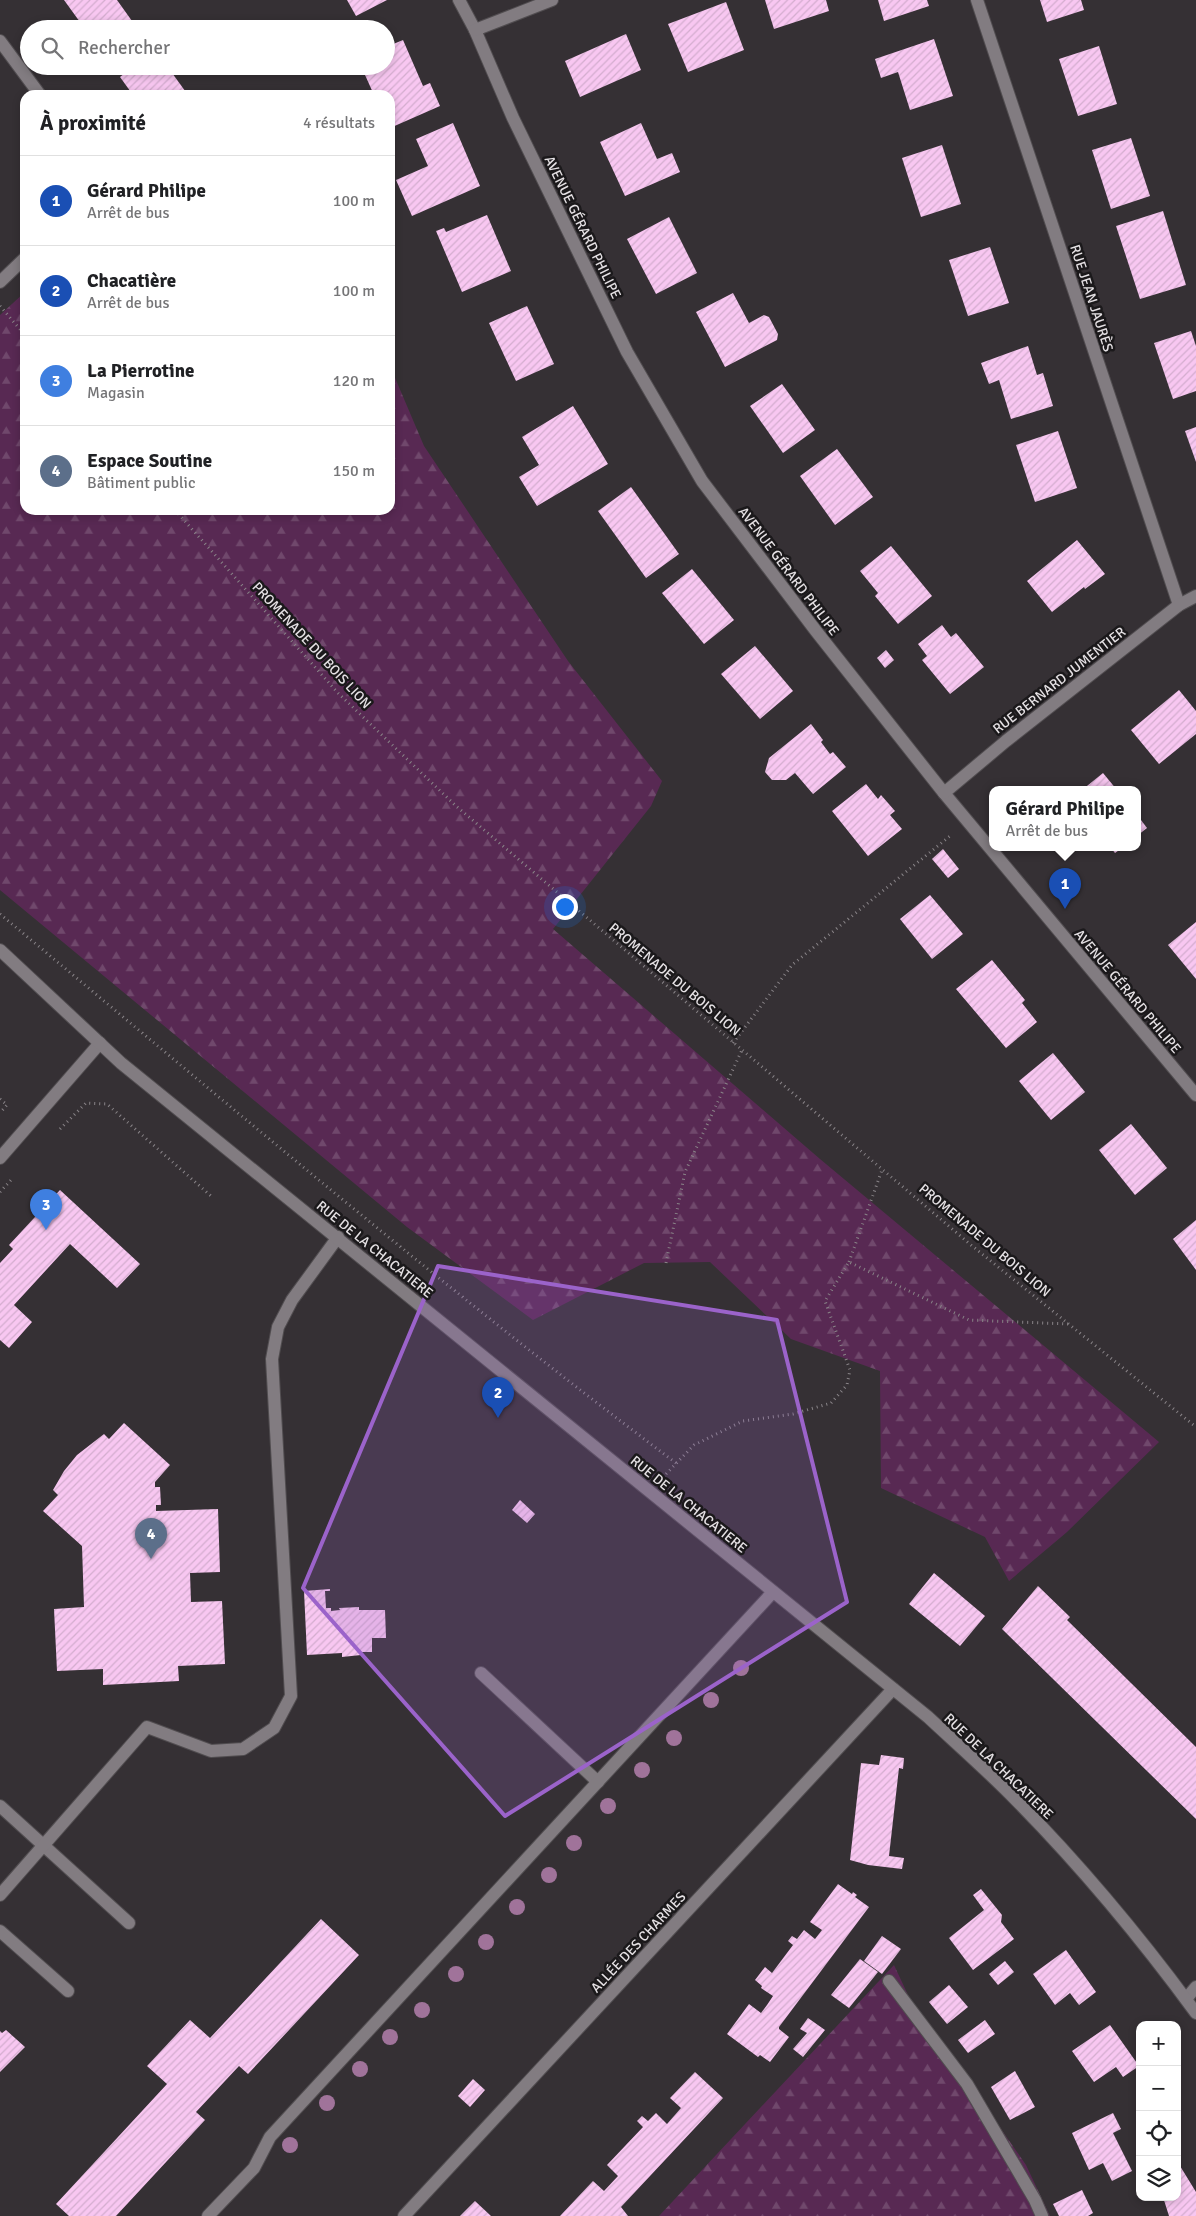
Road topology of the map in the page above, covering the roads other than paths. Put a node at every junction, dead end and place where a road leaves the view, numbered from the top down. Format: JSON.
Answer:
{"nodes":[{"id":1,"x":459,"y":0,"type":"edge"},
{"id":2,"x":552,"y":0,"type":"edge"},
{"id":3,"x":977,"y":0,"type":"edge"},
{"id":4,"x":475,"y":30,"type":"junction"},
{"id":5,"x":0,"y":41,"type":"edge"},
{"id":6,"x":20,"y":68,"type":"edge"},
{"id":7,"x":25,"y":75,"type":"edge"},
{"id":8,"x":36,"y":90,"type":"edge"},
{"id":9,"x":20,"y":263,"type":"edge"},
{"id":10,"x":0,"y":282,"type":"edge"},
{"id":11,"x":1196,"y":596,"type":"edge"},
{"id":12,"x":1179,"y":605,"type":"junction"},
{"id":13,"x":944,"y":793,"type":"junction"},
{"id":14,"x":989,"y":847,"type":"edge"},
{"id":15,"x":992,"y":851,"type":"edge"},
{"id":16,"x":0,"y":950,"type":"edge"},
{"id":17,"x":100,"y":1042,"type":"junction"},
{"id":18,"x":1196,"y":1095,"type":"edge"},
{"id":19,"x":0,"y":1158,"type":"edge"},
{"id":20,"x":338,"y":1237,"type":"junction"},
{"id":21,"x":773,"y":1592,"type":"junction"},
{"id":22,"x":481,"y":1673,"type":"dead end"},
{"id":23,"x":893,"y":1689,"type":"junction"},
{"id":24,"x":598,"y":1782,"type":"junction"},
{"id":25,"x":0,"y":1806,"type":"edge"},
{"id":26,"x":44,"y":1845,"type":"junction"},
{"id":27,"x":0,"y":1895,"type":"edge"},
{"id":28,"x":129,"y":1923,"type":"dead end"},
{"id":29,"x":0,"y":1931,"type":"edge"},
{"id":30,"x":889,"y":1981,"type":"dead end"},
{"id":31,"x":1196,"y":1988,"type":"edge"},
{"id":32,"x":68,"y":1991,"type":"dead end"},
{"id":33,"x":1186,"y":1999,"type":"junction"},
{"id":34,"x":1196,"y":2013,"type":"edge"},
{"id":35,"x":208,"y":2216,"type":"edge"},
{"id":36,"x":404,"y":2216,"type":"edge"},
{"id":37,"x":1042,"y":2216,"type":"edge"}],
"edges":[{"from":1,"to":4,"type":"street","name":"AVENUE GÉRARD PHILIPE"},
{"from":2,"to":4,"type":"street"},
{"from":3,"to":12,"type":"street","name":"RUE JEAN JAURÈS"},
{"from":4,"to":13,"type":"street","name":"AVENUE GÉRARD PHILIPE"},
{"from":5,"to":6,"type":"street"},
{"from":7,"to":8,"type":"street"},
{"from":9,"to":10,"type":"street"},
{"from":11,"to":12,"type":"street","name":"RUE BERNARD JUMENTIER"},
{"from":12,"to":13,"type":"street","name":"RUE BERNARD JUMENTIER"},
{"from":13,"to":14,"type":"street","name":"AVENUE GÉRARD PHILIPE"},
{"from":15,"to":18,"type":"street","name":"AVENUE GÉRARD PHILIPE"},
{"from":16,"to":17,"type":"street","name":"RUE DE LA CHACATIERE"},
{"from":17,"to":19,"type":"street"},
{"from":17,"to":20,"type":"street","name":"RUE DE LA CHACATIERE"},
{"from":20,"to":21,"type":"street","name":"RUE DE LA CHACATIERE"},
{"from":20,"to":26,"type":"street"},
{"from":21,"to":23,"type":"street","name":"RUE DE LA CHACATIERE"},
{"from":21,"to":24,"type":"street"},
{"from":22,"to":24,"type":"street"},
{"from":23,"to":33,"type":"street","name":"RUE DE LA CHACATIERE"},
{"from":23,"to":36,"type":"street","name":"ALLÉE DES CHARMES"},
{"from":24,"to":35,"type":"street"},
{"from":25,"to":26,"type":"street"},
{"from":26,"to":27,"type":"street"},
{"from":26,"to":28,"type":"street"},
{"from":29,"to":32,"type":"street"},
{"from":30,"to":37,"type":"street"},
{"from":31,"to":33,"type":"street"},
{"from":33,"to":34,"type":"street","name":"RUE DE LA CHACATIERE"}]}
